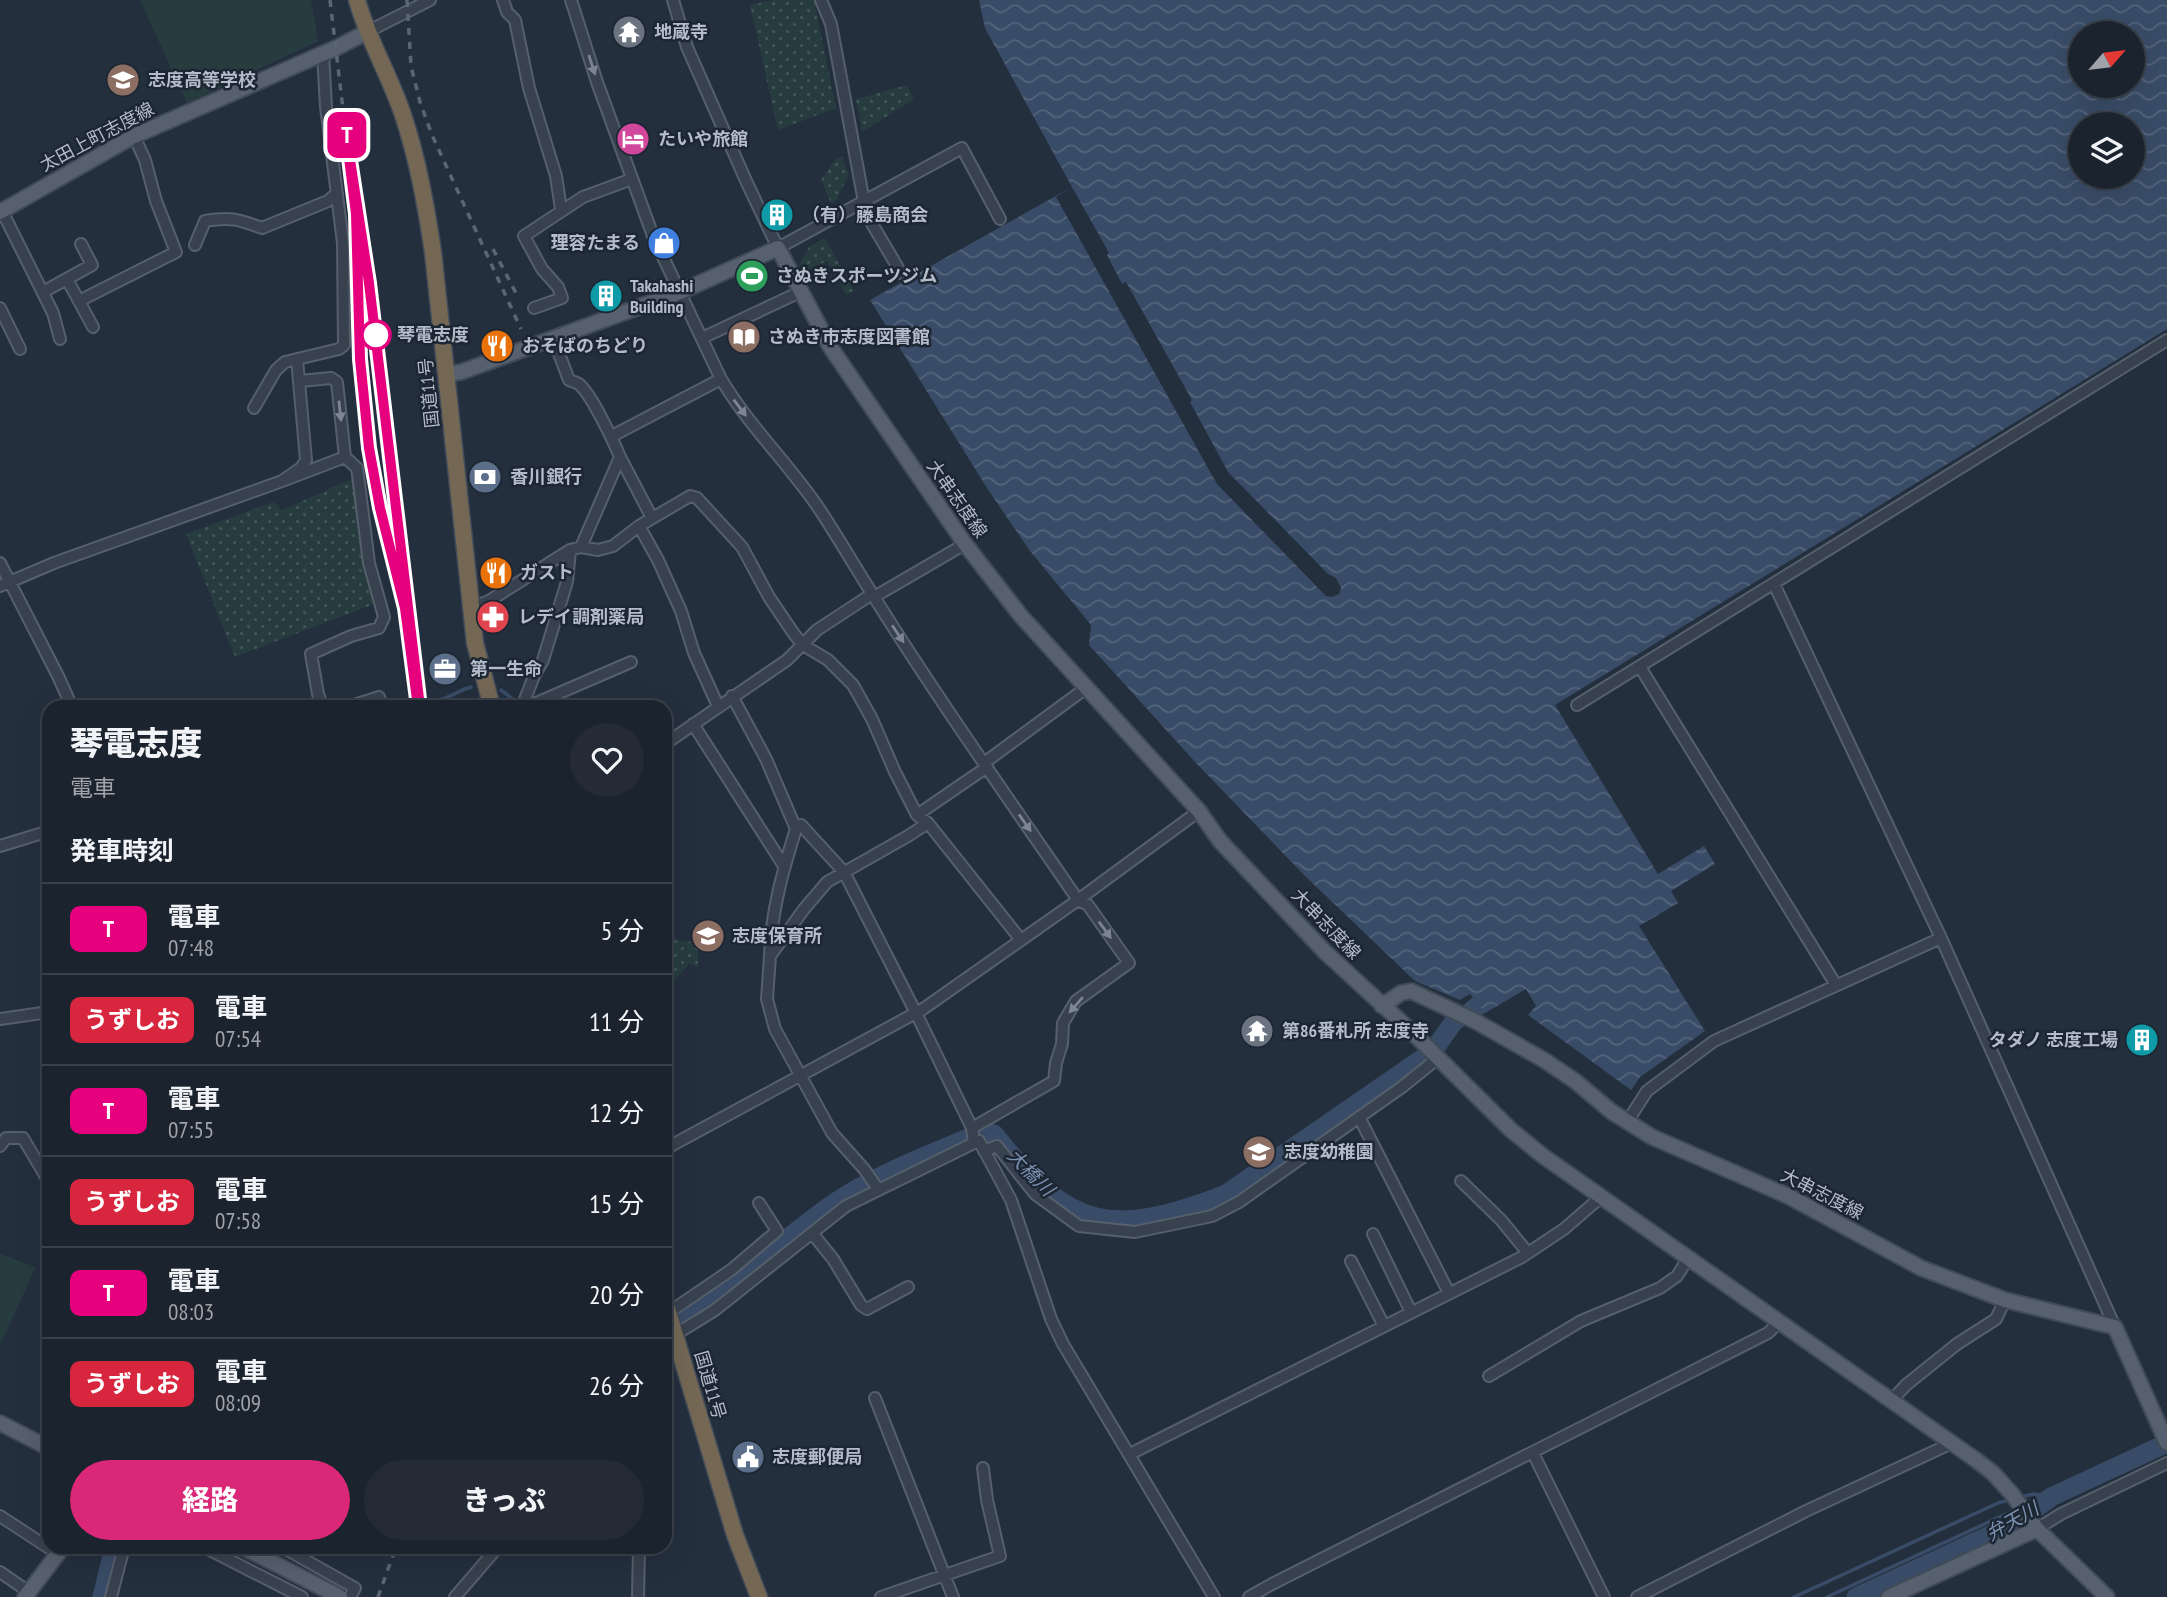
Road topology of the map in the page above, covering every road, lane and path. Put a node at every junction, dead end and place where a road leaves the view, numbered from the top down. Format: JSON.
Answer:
{"nodes":[{"id":1,"x":358,"y":0,"type":"edge"},
{"id":2,"x":430,"y":0,"type":"edge"},
{"id":3,"x":503,"y":0,"type":"edge"},
{"id":4,"x":571,"y":0,"type":"edge"},
{"id":5,"x":673,"y":0,"type":"edge"},
{"id":6,"x":821,"y":0,"type":"edge"},
{"id":7,"x":368,"y":32,"type":"junction"},
{"id":8,"x":323,"y":53,"type":"junction"},
{"id":9,"x":134,"y":136,"type":"junction"},
{"id":10,"x":632,"y":179,"type":"junction"},
{"id":11,"x":337,"y":193,"type":"junction"},
{"id":12,"x":864,"y":202,"type":"junction"},
{"id":13,"x":561,"y":209,"type":"junction"},
{"id":14,"x":1,"y":212,"type":"edge"},
{"id":15,"x":1000,"y":219,"type":"dead end"},
{"id":16,"x":81,"y":244,"type":"dead end"},
{"id":17,"x":195,"y":245,"type":"dead end"},
{"id":18,"x":778,"y":248,"type":"junction"},
{"id":19,"x":901,"y":273,"type":"dead end"},
{"id":20,"x":67,"y":279,"type":"junction"},
{"id":21,"x":43,"y":292,"type":"junction"},
{"id":22,"x":680,"y":292,"type":"junction"},
{"id":23,"x":800,"y":292,"type":"junction"},
{"id":24,"x":79,"y":301,"type":"junction"},
{"id":25,"x":0,"y":308,"type":"edge"},
{"id":26,"x":534,"y":308,"type":"dead end"},
{"id":27,"x":93,"y":327,"type":"dead end"},
{"id":28,"x":554,"y":338,"type":"junction"},
{"id":29,"x":702,"y":338,"type":"junction"},
{"id":30,"x":61,"y":339,"type":"dead end"},
{"id":31,"x":2167,"y":340,"type":"edge"},
{"id":32,"x":20,"y":349,"type":"dead end"},
{"id":33,"x":297,"y":359,"type":"junction"},
{"id":34,"x":446,"y":374,"type":"junction"},
{"id":35,"x":721,"y":379,"type":"junction"},
{"id":36,"x":300,"y":381,"type":"junction"},
{"id":37,"x":254,"y":408,"type":"dead end"},
{"id":38,"x":612,"y":436,"type":"junction"},
{"id":39,"x":345,"y":457,"type":"junction"},
{"id":40,"x":620,"y":457,"type":"junction"},
{"id":41,"x":282,"y":481,"type":"junction"},
{"id":42,"x":652,"y":518,"type":"junction"},
{"id":43,"x":639,"y":526,"type":"junction"},
{"id":44,"x":965,"y":544,"type":"junction"},
{"id":45,"x":576,"y":549,"type":"junction"},
{"id":46,"x":0,"y":563,"type":"edge"},
{"id":47,"x":1774,"y":583,"type":"junction"},
{"id":48,"x":4,"y":584,"type":"edge"},
{"id":49,"x":873,"y":595,"type":"junction"},
{"id":50,"x":471,"y":608,"type":"junction"},
{"id":51,"x":803,"y":645,"type":"junction"},
{"id":52,"x":631,"y":662,"type":"dead end"},
{"id":53,"x":1640,"y":667,"type":"junction"},
{"id":54,"x":1086,"y":688,"type":"junction"},
{"id":55,"x":732,"y":696,"type":"junction"},
{"id":56,"x":69,"y":700,"type":"edge"},
{"id":57,"x":320,"y":700,"type":"edge"},
{"id":58,"x":490,"y":700,"type":"edge"},
{"id":59,"x":526,"y":700,"type":"edge"},
{"id":60,"x":541,"y":700,"type":"edge"},
{"id":61,"x":1577,"y":705,"type":"dead end"},
{"id":62,"x":718,"y":706,"type":"junction"},
{"id":63,"x":693,"y":724,"type":"junction"},
{"id":64,"x":672,"y":739,"type":"edge"},
{"id":65,"x":985,"y":765,"type":"junction"},
{"id":66,"x":1199,"y":811,"type":"junction"},
{"id":67,"x":916,"y":815,"type":"junction"},
{"id":68,"x":928,"y":822,"type":"junction"},
{"id":69,"x":796,"y":829,"type":"junction"},
{"id":70,"x":42,"y":833,"type":"edge"},
{"id":71,"x":0,"y":846,"type":"edge"},
{"id":72,"x":785,"y":866,"type":"junction"},
{"id":73,"x":844,"y":872,"type":"junction"},
{"id":74,"x":1078,"y":900,"type":"junction"},
{"id":75,"x":1941,"y":938,"type":"junction"},
{"id":76,"x":1021,"y":940,"type":"junction"},
{"id":77,"x":770,"y":956,"type":"junction"},
{"id":78,"x":1836,"y":985,"type":"junction"},
{"id":79,"x":1382,"y":1006,"type":"junction"},
{"id":80,"x":42,"y":1013,"type":"edge"},
{"id":81,"x":916,"y":1013,"type":"junction"},
{"id":82,"x":0,"y":1019,"type":"edge"},
{"id":83,"x":1433,"y":1054,"type":"junction"},
{"id":84,"x":801,"y":1076,"type":"junction"},
{"id":85,"x":1359,"y":1117,"type":"junction"},
{"id":86,"x":1628,"y":1122,"type":"junction"},
{"id":87,"x":972,"y":1129,"type":"junction"},
{"id":88,"x":974,"y":1143,"type":"junction"},
{"id":89,"x":672,"y":1145,"type":"edge"},
{"id":90,"x":0,"y":1146,"type":"edge"},
{"id":91,"x":984,"y":1151,"type":"junction"},
{"id":92,"x":42,"y":1170,"type":"edge"},
{"id":93,"x":1461,"y":1181,"type":"dead end"},
{"id":94,"x":878,"y":1189,"type":"junction"},
{"id":95,"x":1601,"y":1197,"type":"junction"},
{"id":96,"x":759,"y":1203,"type":"dead end"},
{"id":97,"x":812,"y":1233,"type":"junction"},
{"id":98,"x":1373,"y":1234,"type":"dead end"},
{"id":99,"x":1528,"y":1253,"type":"junction"},
{"id":100,"x":1689,"y":1257,"type":"junction"},
{"id":101,"x":1351,"y":1261,"type":"dead end"},
{"id":102,"x":908,"y":1287,"type":"dead end"},
{"id":103,"x":1449,"y":1293,"type":"junction"},
{"id":104,"x":2005,"y":1300,"type":"junction"},
{"id":105,"x":1411,"y":1312,"type":"junction"},
{"id":106,"x":1780,"y":1321,"type":"junction"},
{"id":107,"x":672,"y":1325,"type":"edge"},
{"id":108,"x":672,"y":1326,"type":"edge"},
{"id":109,"x":1384,"y":1326,"type":"junction"},
{"id":110,"x":2115,"y":1328,"type":"junction"},
{"id":111,"x":672,"y":1329,"type":"edge"},
{"id":112,"x":1489,"y":1376,"type":"dead end"},
{"id":113,"x":875,"y":1398,"type":"dead end"},
{"id":114,"x":1892,"y":1401,"type":"junction"},
{"id":115,"x":0,"y":1423,"type":"edge"},
{"id":116,"x":1952,"y":1443,"type":"junction"},
{"id":117,"x":2167,"y":1443,"type":"edge"},
{"id":118,"x":42,"y":1444,"type":"edge"},
{"id":119,"x":1532,"y":1453,"type":"junction"},
{"id":120,"x":1130,"y":1454,"type":"junction"},
{"id":121,"x":2167,"y":1464,"type":"edge"},
{"id":122,"x":983,"y":1468,"type":"dead end"},
{"id":123,"x":0,"y":1516,"type":"edge"},
{"id":124,"x":2037,"y":1529,"type":"junction"},
{"id":125,"x":42,"y":1539,"type":"edge"},
{"id":126,"x":58,"y":1554,"type":"edge"},
{"id":127,"x":122,"y":1554,"type":"edge"},
{"id":128,"x":218,"y":1554,"type":"edge"},
{"id":129,"x":256,"y":1554,"type":"edge"},
{"id":130,"x":294,"y":1554,"type":"edge"},
{"id":131,"x":492,"y":1554,"type":"edge"},
{"id":132,"x":639,"y":1554,"type":"edge"},
{"id":133,"x":313,"y":1565,"type":"junction"},
{"id":134,"x":0,"y":1572,"type":"edge"},
{"id":135,"x":944,"y":1574,"type":"junction"},
{"id":136,"x":27,"y":1595,"type":"edge"},
{"id":137,"x":299,"y":1595,"type":"edge"},
{"id":138,"x":2102,"y":1596,"type":"edge"},
{"id":139,"x":111,"y":1597,"type":"edge"},
{"id":140,"x":340,"y":1597,"type":"edge"},
{"id":141,"x":350,"y":1597,"type":"edge"},
{"id":142,"x":455,"y":1597,"type":"edge"},
{"id":143,"x":638,"y":1597,"type":"edge"},
{"id":144,"x":759,"y":1597,"type":"edge"},
{"id":145,"x":881,"y":1597,"type":"edge"},
{"id":146,"x":953,"y":1597,"type":"edge"},
{"id":147,"x":1214,"y":1597,"type":"edge"},
{"id":148,"x":1249,"y":1597,"type":"edge"},
{"id":149,"x":1604,"y":1597,"type":"edge"},
{"id":150,"x":1637,"y":1597,"type":"edge"},
{"id":151,"x":1889,"y":1597,"type":"edge"}],
"edges":[{"from":1,"to":7,"type":"highway","name":"国道11号"},
{"from":2,"to":7,"type":"street"},
{"from":3,"to":13,"type":"street"},
{"from":4,"to":10,"type":"street","one_way":true},
{"from":5,"to":18,"type":"street"},
{"from":6,"to":12,"type":"street"},
{"from":7,"to":8,"type":"main road","name":"太田上町志度線"},
{"from":7,"to":34,"type":"highway","name":"国道11号"},
{"from":8,"to":9,"type":"main road","name":"太田上町志度線"},
{"from":8,"to":11,"type":"street"},
{"from":9,"to":14,"type":"main road","name":"太田上町志度線"},
{"from":9,"to":24,"type":"street"},
{"from":10,"to":13,"type":"street"},
{"from":10,"to":22,"type":"street"},
{"from":11,"to":17,"type":"street"},
{"from":11,"to":33,"type":"street"},
{"from":12,"to":15,"type":"street"},
{"from":12,"to":18,"type":"street"},
{"from":12,"to":19,"type":"street"},
{"from":13,"to":26,"type":"street"},
{"from":14,"to":21,"type":"street"},
{"from":16,"to":20,"type":"street"},
{"from":18,"to":22,"type":"main road"},
{"from":18,"to":23,"type":"main road","name":"大串志度線"},
{"from":20,"to":21,"type":"street"},
{"from":20,"to":24,"type":"street"},
{"from":21,"to":30,"type":"street"},
{"from":22,"to":28,"type":"main road"},
{"from":22,"to":29,"type":"street"},
{"from":23,"to":29,"type":"street"},
{"from":23,"to":44,"type":"main road","name":"大串志度線"},
{"from":24,"to":27,"type":"street"},
{"from":25,"to":32,"type":"street"},
{"from":28,"to":34,"type":"main road"},
{"from":28,"to":38,"type":"street"},
{"from":29,"to":35,"type":"street"},
{"from":31,"to":47,"type":"street"},
{"from":33,"to":36,"type":"street"},
{"from":33,"to":37,"type":"street"},
{"from":34,"to":50,"type":"highway","name":"国道11号"},
{"from":35,"to":38,"type":"street"},
{"from":35,"to":49,"type":"street","one_way":true},
{"from":36,"to":39,"type":"street","one_way":true},
{"from":36,"to":41,"type":"street"},
{"from":38,"to":40,"type":"street"},
{"from":39,"to":41,"type":"street"},
{"from":39,"to":57,"type":"street"},
{"from":40,"to":42,"type":"street"},
{"from":40,"to":45,"type":"street"},
{"from":41,"to":48,"type":"street"},
{"from":42,"to":43,"type":"street"},
{"from":42,"to":51,"type":"street"},
{"from":43,"to":45,"type":"street"},
{"from":43,"to":62,"type":"street"},
{"from":44,"to":49,"type":"street"},
{"from":44,"to":54,"type":"main road","name":"大串志度線"},
{"from":45,"to":50,"type":"street"},
{"from":45,"to":59,"type":"street"},
{"from":46,"to":48,"type":"street"},
{"from":47,"to":53,"type":"street"},
{"from":47,"to":75,"type":"street"},
{"from":48,"to":56,"type":"street"},
{"from":49,"to":51,"type":"street"},
{"from":49,"to":65,"type":"street","one_way":true},
{"from":50,"to":58,"type":"highway","name":"国道11号"},
{"from":51,"to":55,"type":"street"},
{"from":51,"to":67,"type":"street"},
{"from":52,"to":60,"type":"street"},
{"from":53,"to":61,"type":"street"},
{"from":53,"to":78,"type":"street"},
{"from":54,"to":65,"type":"street"},
{"from":54,"to":66,"type":"main road","name":"大串志度線"},
{"from":55,"to":62,"type":"street"},
{"from":55,"to":69,"type":"street"},
{"from":62,"to":63,"type":"street"},
{"from":63,"to":64,"type":"street"},
{"from":63,"to":72,"type":"street"},
{"from":65,"to":67,"type":"street"},
{"from":65,"to":74,"type":"street","one_way":true},
{"from":66,"to":74,"type":"street"},
{"from":66,"to":79,"type":"main road","name":"大串志度線"},
{"from":67,"to":68,"type":"street"},
{"from":68,"to":73,"type":"street"},
{"from":68,"to":76,"type":"street"},
{"from":69,"to":72,"type":"street"},
{"from":69,"to":73,"type":"street"},
{"from":70,"to":71,"type":"street"},
{"from":72,"to":77,"type":"street"},
{"from":73,"to":77,"type":"street"},
{"from":73,"to":81,"type":"street"},
{"from":74,"to":76,"type":"street"},
{"from":74,"to":87,"type":"street","one_way":true},
{"from":75,"to":78,"type":"street"},
{"from":75,"to":110,"type":"street"},
{"from":76,"to":81,"type":"street"},
{"from":77,"to":84,"type":"street"},
{"from":78,"to":86,"type":"street"},
{"from":79,"to":83,"type":"main road","name":"大串志度線"},
{"from":79,"to":86,"type":"main road","name":"大串志度線"},
{"from":80,"to":82,"type":"street"},
{"from":81,"to":84,"type":"street"},
{"from":81,"to":87,"type":"street"},
{"from":83,"to":85,"type":"street"},
{"from":83,"to":95,"type":"main road","name":"大串志度線"},
{"from":84,"to":89,"type":"street"},
{"from":84,"to":94,"type":"street"},
{"from":85,"to":91,"type":"street"},
{"from":85,"to":103,"type":"street"},
{"from":86,"to":104,"type":"main road","name":"大串志度線"},
{"from":87,"to":88,"type":"street"},
{"from":88,"to":91,"type":"street"},
{"from":88,"to":94,"type":"street"},
{"from":90,"to":92,"type":"street"},
{"from":91,"to":120,"type":"street"},
{"from":93,"to":99,"type":"street"},
{"from":94,"to":97,"type":"street"},
{"from":95,"to":99,"type":"street"},
{"from":95,"to":100,"type":"main road","name":"大串志度線"},
{"from":96,"to":107,"type":"street"},
{"from":97,"to":102,"type":"street"},
{"from":97,"to":108,"type":"street"},
{"from":98,"to":105,"type":"street"},
{"from":99,"to":103,"type":"street"},
{"from":100,"to":106,"type":"main road","name":"大串志度線"},
{"from":100,"to":112,"type":"street"},
{"from":101,"to":109,"type":"street"},
{"from":103,"to":105,"type":"street"},
{"from":104,"to":110,"type":"main road","name":"大串志度線"},
{"from":104,"to":114,"type":"street"},
{"from":105,"to":109,"type":"street"},
{"from":106,"to":114,"type":"main road","name":"大串志度線"},
{"from":106,"to":119,"type":"street"},
{"from":109,"to":120,"type":"street"},
{"from":110,"to":117,"type":"main road"},
{"from":111,"to":144,"type":"highway","name":"国道11号"},
{"from":113,"to":135,"type":"street"},
{"from":114,"to":116,"type":"main road","name":"大串志度線"},
{"from":115,"to":118,"type":"main road"},
{"from":116,"to":124,"type":"main road","name":"大串志度線"},
{"from":116,"to":150,"type":"street"},
{"from":119,"to":148,"type":"street"},
{"from":119,"to":149,"type":"street"},
{"from":120,"to":147,"type":"street"},
{"from":121,"to":124,"type":"street"},
{"from":122,"to":135,"type":"street"},
{"from":123,"to":125,"type":"street"},
{"from":124,"to":138,"type":"main road","name":"大串志度線"},
{"from":124,"to":151,"type":"main road"},
{"from":126,"to":136,"type":"main road"},
{"from":127,"to":139,"type":"street"},
{"from":128,"to":137,"type":"street"},
{"from":129,"to":140,"type":"main road","bridge":true},
{"from":130,"to":133,"type":"street"},
{"from":131,"to":142,"type":"street"},
{"from":132,"to":143,"type":"street"},
{"from":133,"to":137,"type":"street"},
{"from":133,"to":141,"type":"street"},
{"from":134,"to":136,"type":"street"},
{"from":135,"to":145,"type":"street"},
{"from":135,"to":146,"type":"street"}]}
